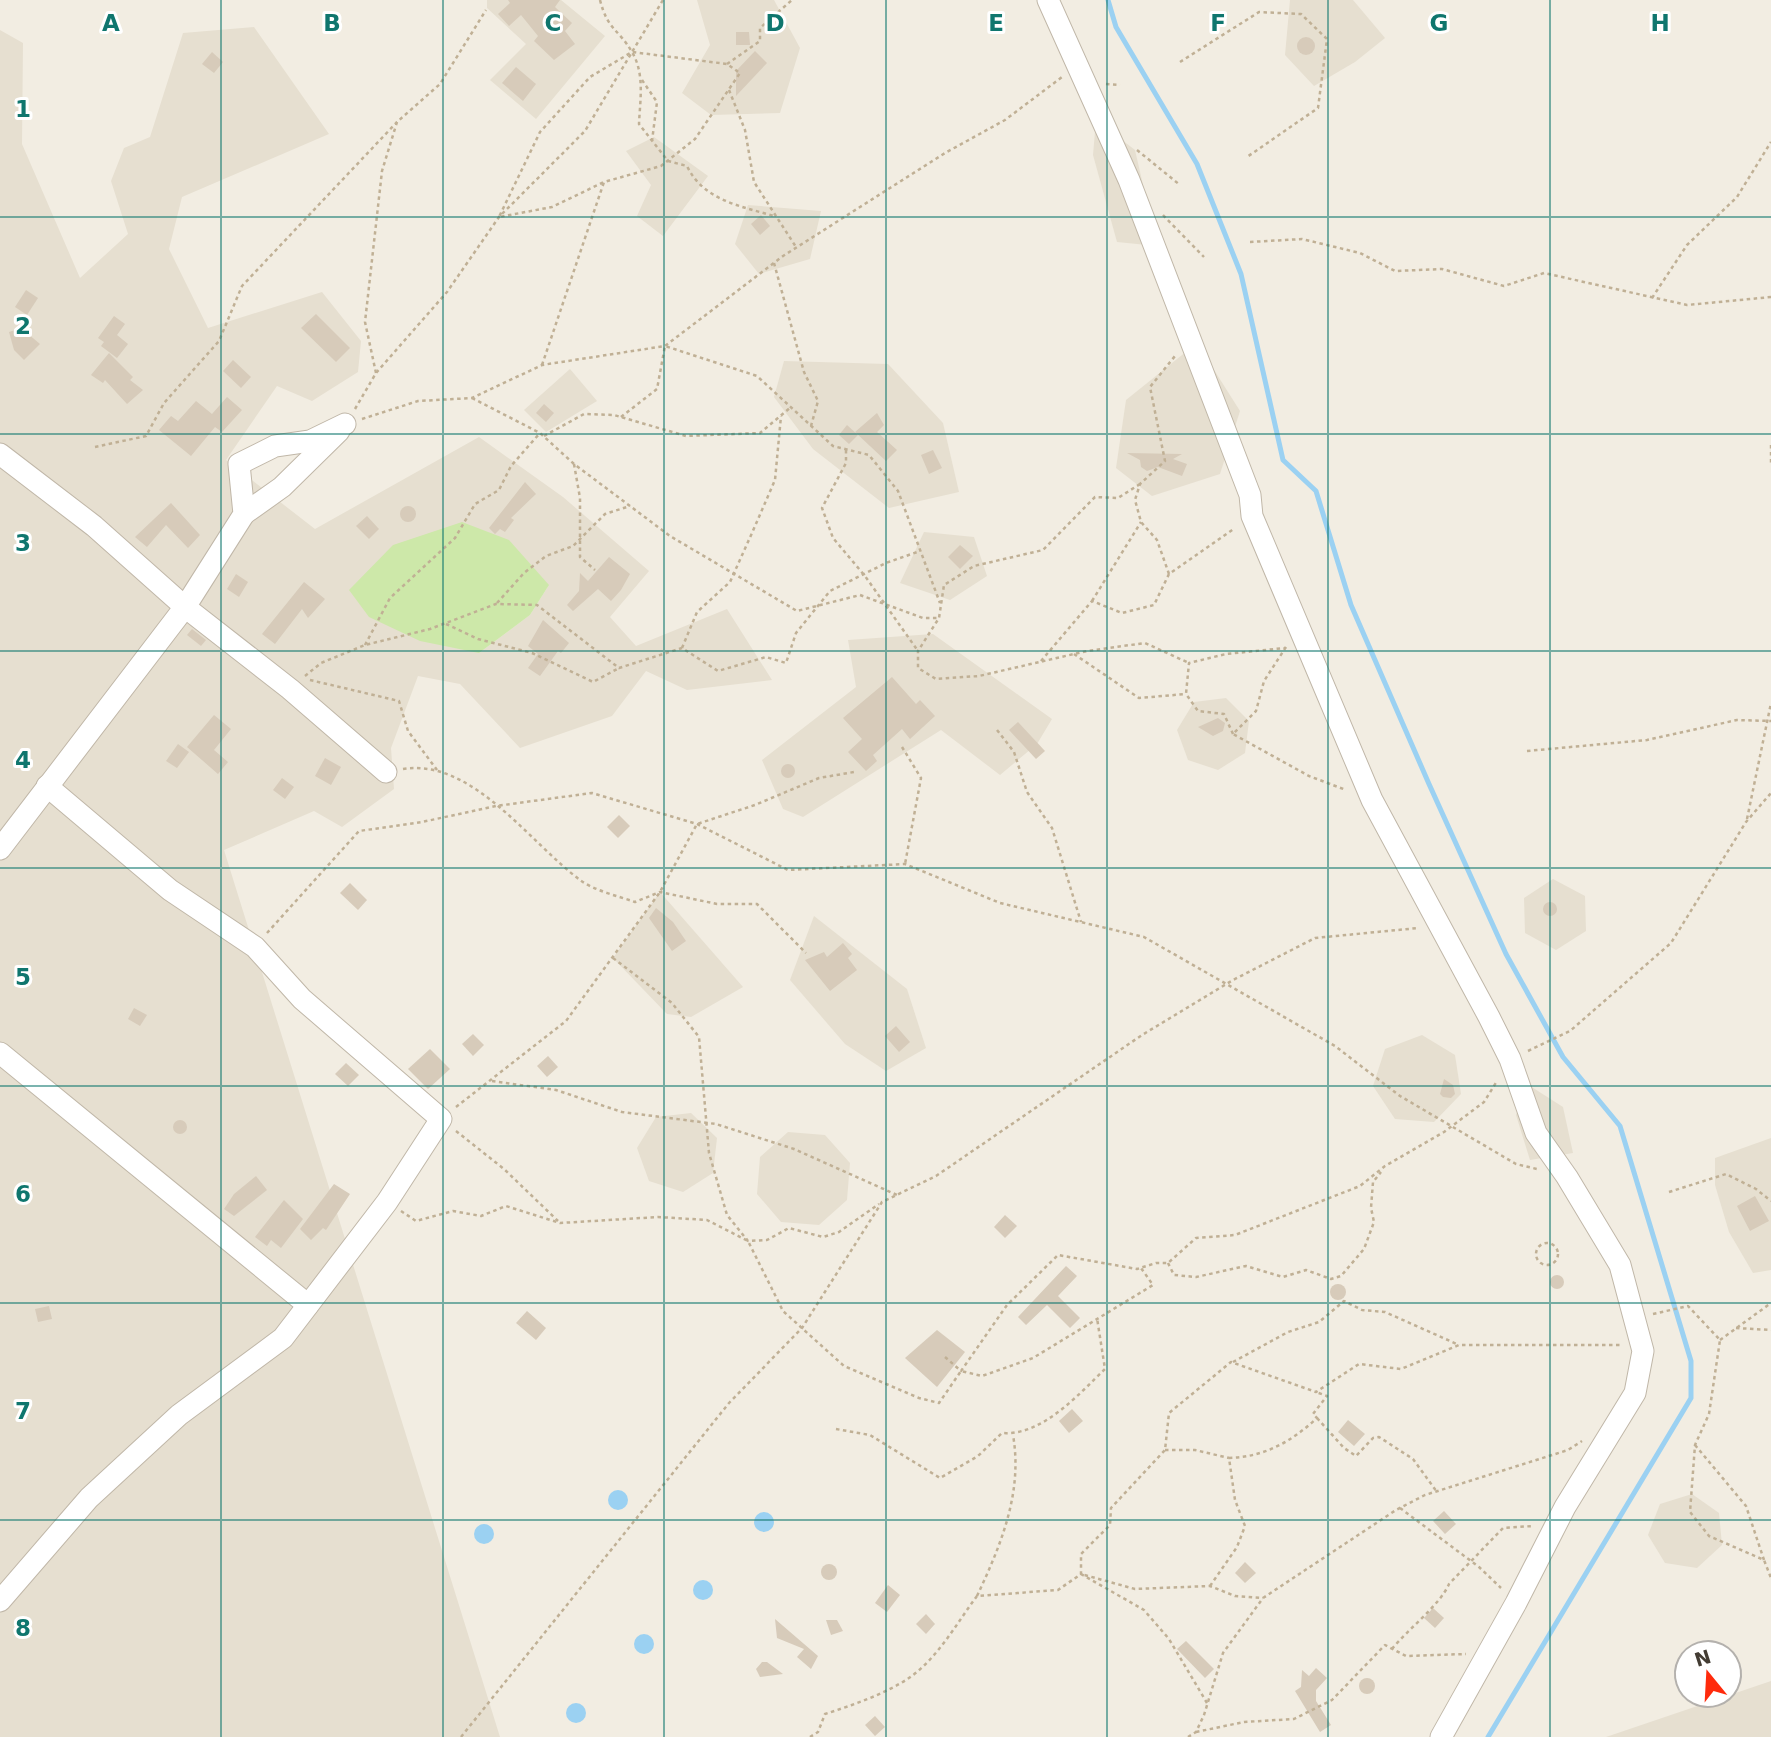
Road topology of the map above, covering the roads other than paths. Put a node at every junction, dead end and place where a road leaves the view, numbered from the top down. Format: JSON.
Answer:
{"nodes":[{"id":1,"x":1048,"y":0,"type":"edge"},
{"id":2,"x":0,"y":454,"type":"edge"},
{"id":3,"x":244,"y":514,"type":"junction"},
{"id":4,"x":185,"y":607,"type":"junction"},
{"id":5,"x":386,"y":772,"type":"road end"},
{"id":6,"x":47,"y":786,"type":"junction"},
{"id":7,"x":0,"y":849,"type":"edge"},
{"id":8,"x":0,"y":1053,"type":"edge"},
{"id":9,"x":308,"y":1306,"type":"junction"},
{"id":10,"x":0,"y":1601,"type":"edge"},
{"id":11,"x":1441,"y":1737,"type":"edge"}],
"edges":[{"from":1,"to":11,"type":"street"},
{"from":2,"to":4,"type":"street"},
{"from":3,"to":3,"type":"street"},
{"from":3,"to":4,"type":"street"},
{"from":4,"to":5,"type":"street"},
{"from":4,"to":6,"type":"street"},
{"from":6,"to":7,"type":"street"},
{"from":6,"to":9,"type":"street"},
{"from":8,"to":9,"type":"street"},
{"from":9,"to":10,"type":"street"}]}
